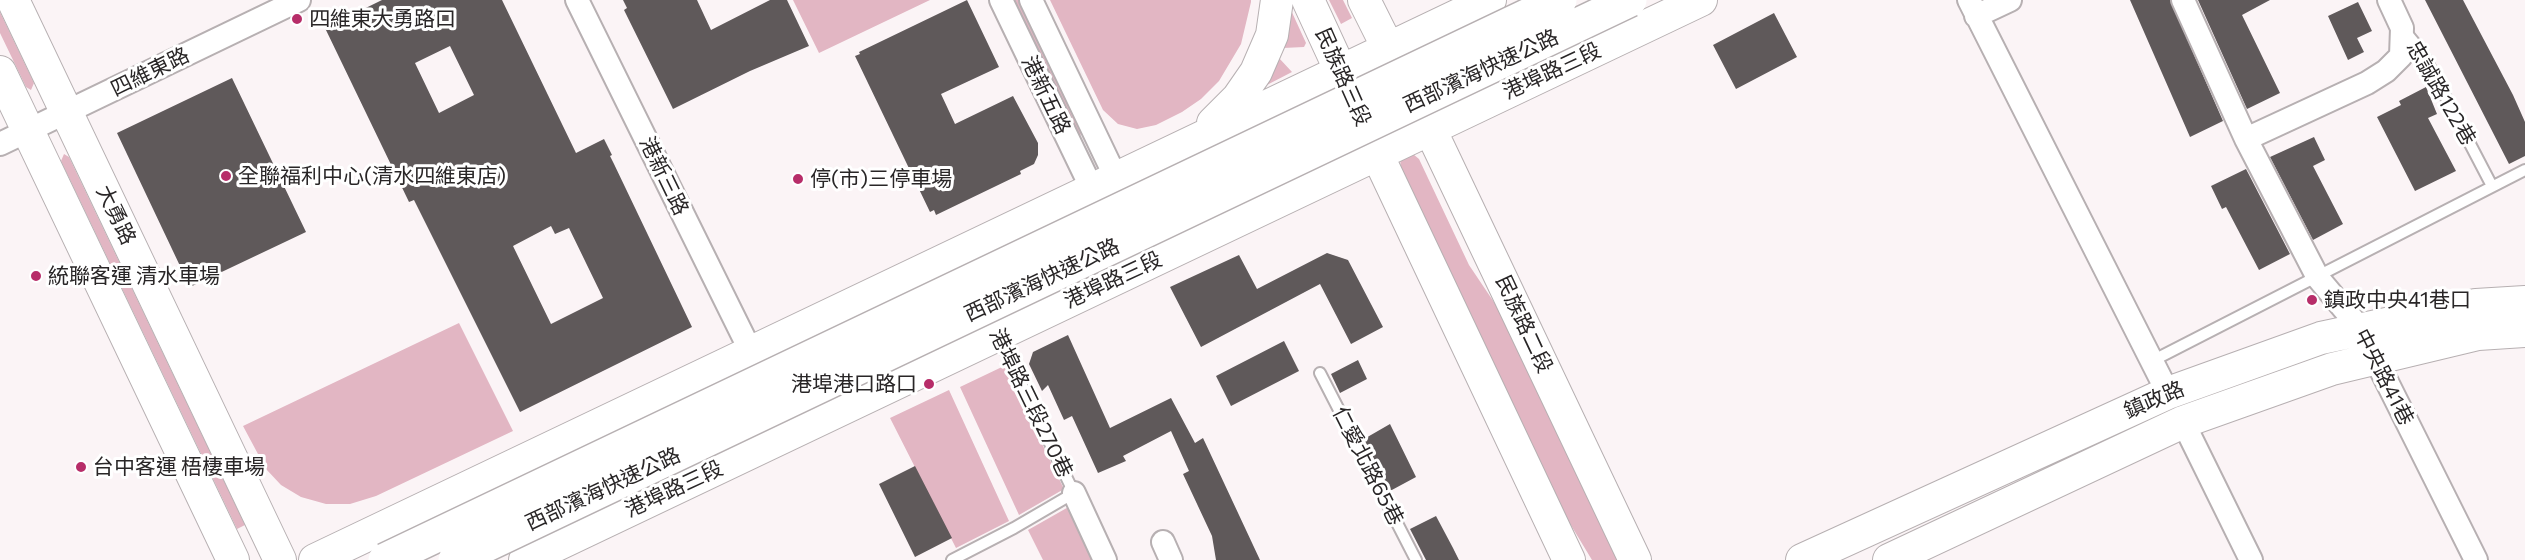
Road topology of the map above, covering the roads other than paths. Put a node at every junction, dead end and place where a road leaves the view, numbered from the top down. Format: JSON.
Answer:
{"nodes":[{"id":1,"x":13,"y":0,"type":"edge"},
{"id":2,"x":299,"y":0,"type":"edge"},
{"id":3,"x":577,"y":0,"type":"edge"},
{"id":4,"x":1001,"y":0,"type":"edge"},
{"id":5,"x":1032,"y":0,"type":"edge"},
{"id":6,"x":1277,"y":0,"type":"edge"},
{"id":7,"x":1308,"y":0,"type":"edge"},
{"id":8,"x":1364,"y":0,"type":"edge"},
{"id":9,"x":1490,"y":0,"type":"edge"},
{"id":10,"x":1560,"y":0,"type":"edge"},
{"id":11,"x":1629,"y":0,"type":"edge"},
{"id":12,"x":1701,"y":0,"type":"edge"},
{"id":13,"x":2010,"y":0,"type":"edge"},
{"id":14,"x":2183,"y":0,"type":"edge"},
{"id":15,"x":2390,"y":0,"type":"edge"},
{"id":16,"x":1972,"y":8,"type":"edge"},
{"id":17,"x":2402,"y":28,"type":"junction"},
{"id":18,"x":1387,"y":49,"type":"junction"},
{"id":19,"x":1341,"y":71,"type":"junction"},
{"id":20,"x":0,"y":72,"type":"edge"},
{"id":21,"x":66,"y":112,"type":"junction"},
{"id":22,"x":1431,"y":129,"type":"junction"},
{"id":23,"x":28,"y":130,"type":"junction"},
{"id":24,"x":2246,"y":139,"type":"junction"},
{"id":25,"x":1192,"y":142,"type":"junction"},
{"id":26,"x":0,"y":144,"type":"edge"},
{"id":27,"x":1377,"y":155,"type":"junction"},
{"id":28,"x":2525,"y":170,"type":"edge"},
{"id":29,"x":1104,"y":184,"type":"junction"},
{"id":30,"x":2492,"y":186,"type":"junction"},
{"id":31,"x":963,"y":264,"type":"junction"},
{"id":32,"x":2318,"y":278,"type":"junction"},
{"id":33,"x":2525,"y":302,"type":"edge"},
{"id":34,"x":992,"y":325,"type":"junction"},
{"id":35,"x":2360,"y":328,"type":"junction"},
{"id":36,"x":2525,"y":331,"type":"edge"},
{"id":37,"x":750,"y":352,"type":"junction"},
{"id":38,"x":2376,"y":359,"type":"junction"},
{"id":39,"x":2152,"y":361,"type":"junction"},
{"id":40,"x":1320,"y":373,"type":"dead end"},
{"id":41,"x":2168,"y":393,"type":"junction"},
{"id":42,"x":2183,"y":422,"type":"junction"},
{"id":43,"x":1074,"y":493,"type":"junction"},
{"id":44,"x":233,"y":560,"type":"edge"},
{"id":45,"x":280,"y":560,"type":"edge"},
{"id":46,"x":315,"y":560,"type":"edge"},
{"id":47,"x":385,"y":560,"type":"edge"},
{"id":48,"x":454,"y":560,"type":"edge"},
{"id":49,"x":525,"y":560,"type":"edge"},
{"id":50,"x":952,"y":560,"type":"edge"},
{"id":51,"x":1105,"y":560,"type":"edge"},
{"id":52,"x":1416,"y":560,"type":"edge"},
{"id":53,"x":1569,"y":560,"type":"edge"},
{"id":54,"x":1635,"y":560,"type":"edge"},
{"id":55,"x":1802,"y":560,"type":"edge"},
{"id":56,"x":1889,"y":560,"type":"edge"},
{"id":57,"x":2252,"y":560,"type":"edge"},
{"id":58,"x":2476,"y":560,"type":"edge"}],
"edges":[{"from":1,"to":21,"type":"street","name":"大勇路"},
{"from":2,"to":21,"type":"street","name":"四維東路"},
{"from":3,"to":37,"type":"street","name":"港新三路"},
{"from":4,"to":29,"type":"street","name":"港新五路"},
{"from":5,"to":29,"type":"street","name":"港新五路"},
{"from":6,"to":25,"type":"street"},
{"from":7,"to":19,"type":"street","name":"民族路三段"},
{"from":8,"to":18,"type":"street"},
{"from":9,"to":18,"type":"street"},
{"from":10,"to":47,"type":"highway","name":"西部濱海快速公路","bridge":true},
{"from":11,"to":48,"type":"highway","name":"西部濱海快速公路","bridge":true},
{"from":12,"to":22,"type":"street","name":"港埠路三段"},
{"from":13,"to":16,"type":"street"},
{"from":14,"to":24,"type":"street","name":"中央路41巷"},
{"from":15,"to":17,"type":"street","name":"忠誠路122巷"},
{"from":16,"to":39,"type":"street"},
{"from":17,"to":24,"type":"street"},
{"from":17,"to":30,"type":"lane","name":"忠誠路122巷"},
{"from":18,"to":19,"type":"street"},
{"from":18,"to":22,"type":"street","name":"民族路二段"},
{"from":19,"to":25,"type":"street"},
{"from":19,"to":27,"type":"street","name":"民族路三段"},
{"from":20,"to":23,"type":"street","name":"大勇路"},
{"from":21,"to":23,"type":"street","name":"四維東路"},
{"from":21,"to":45,"type":"street","name":"大勇路"},
{"from":22,"to":27,"type":"street","name":"港埠路三段"},
{"from":22,"to":54,"type":"street","name":"民族路二段"},
{"from":23,"to":26,"type":"street","name":"四維東路"},
{"from":23,"to":44,"type":"street","name":"大勇路"},
{"from":24,"to":32,"type":"street","name":"中央路41巷"},
{"from":25,"to":29,"type":"street"},
{"from":27,"to":34,"type":"street","name":"港埠路三段"},
{"from":27,"to":53,"type":"street"},
{"from":28,"to":30,"type":"lane"},
{"from":29,"to":31,"type":"street"},
{"from":30,"to":32,"type":"lane"},
{"from":31,"to":34,"type":"lane","name":"港埠路三段270巷"},
{"from":31,"to":37,"type":"street"},
{"from":32,"to":35,"type":"street","name":"中央路41巷"},
{"from":32,"to":39,"type":"lane"},
{"from":33,"to":35,"type":"street","name":"鎮政路"},
{"from":34,"to":43,"type":"lane","name":"港埠路三段270巷"},
{"from":34,"to":49,"type":"street","name":"港埠路三段"},
{"from":35,"to":38,"type":"street","name":"中央路41巷"},
{"from":35,"to":41,"type":"street","name":"鎮政路"},
{"from":36,"to":38,"type":"street","name":"鎮政路"},
{"from":37,"to":46,"type":"street"},
{"from":38,"to":42,"type":"street","name":"鎮政路"},
{"from":38,"to":58,"type":"street","name":"中央路41巷"},
{"from":39,"to":41,"type":"street"},
{"from":40,"to":52,"type":"lane","name":"仁愛北路65巷"},
{"from":41,"to":55,"type":"street","name":"鎮政路"},
{"from":42,"to":56,"type":"street","name":"鎮政路"},
{"from":42,"to":57,"type":"street"},
{"from":43,"to":50,"type":"lane","name":"港埠路三段270巷"},
{"from":43,"to":51,"type":"street"}]}
